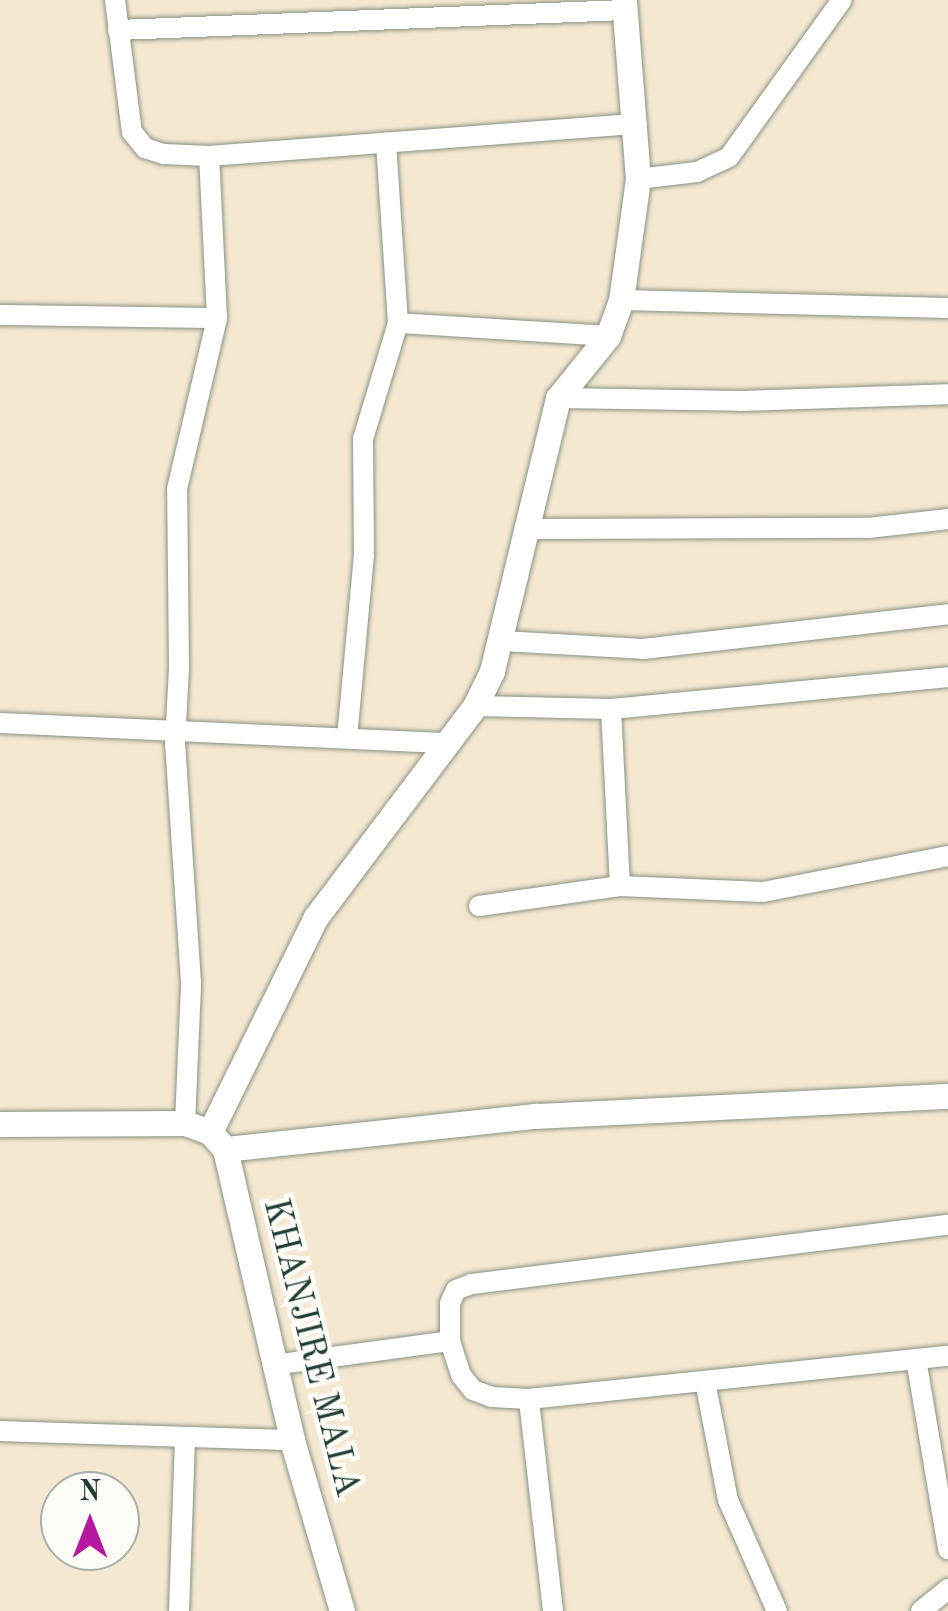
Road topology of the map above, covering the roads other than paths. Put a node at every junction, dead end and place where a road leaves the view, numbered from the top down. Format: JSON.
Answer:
{"nodes":[{"id":1,"x":115,"y":0,"type":"edge"},
{"id":2,"x":368,"y":0,"type":"edge"},
{"id":3,"x":842,"y":0,"type":"edge"},
{"id":4,"x":624,"y":5,"type":"edge"},
{"id":5,"x":357,"y":21,"type":"junction"},
{"id":6,"x":118,"y":30,"type":"junction"},
{"id":7,"x":637,"y":124,"type":"junction"},
{"id":8,"x":386,"y":142,"type":"junction"},
{"id":9,"x":209,"y":156,"type":"junction"},
{"id":10,"x":638,"y":178,"type":"junction"},
{"id":11,"x":621,"y":300,"type":"junction"},
{"id":12,"x":948,"y":308,"type":"edge"},
{"id":13,"x":0,"y":315,"type":"edge"},
{"id":14,"x":217,"y":318,"type":"junction"},
{"id":15,"x":398,"y":324,"type":"junction"},
{"id":16,"x":608,"y":336,"type":"junction"},
{"id":17,"x":948,"y":394,"type":"edge"},
{"id":18,"x":558,"y":398,"type":"junction"},
{"id":19,"x":948,"y":519,"type":"edge"},
{"id":20,"x":526,"y":529,"type":"junction"},
{"id":21,"x":948,"y":614,"type":"edge"},
{"id":22,"x":502,"y":640,"type":"junction"},
{"id":23,"x":948,"y":676,"type":"edge"},
{"id":24,"x":475,"y":706,"type":"junction"},
{"id":25,"x":611,"y":709,"type":"junction"},
{"id":26,"x":0,"y":724,"type":"edge"},
{"id":27,"x":176,"y":730,"type":"junction"},
{"id":28,"x":347,"y":738,"type":"junction"},
{"id":29,"x":444,"y":743,"type":"junction"},
{"id":30,"x":948,"y":856,"type":"edge"},
{"id":31,"x":620,"y":886,"type":"junction"},
{"id":32,"x":479,"y":906,"type":"dead end"},
{"id":33,"x":948,"y":1096,"type":"edge"},
{"id":34,"x":0,"y":1124,"type":"edge"},
{"id":35,"x":207,"y":1135,"type":"junction"},
{"id":36,"x":948,"y":1225,"type":"edge"},
{"id":37,"x":450,"y":1341,"type":"junction"},
{"id":38,"x":948,"y":1356,"type":"edge"},
{"id":39,"x":916,"y":1359,"type":"junction"},
{"id":40,"x":273,"y":1364,"type":"junction"},
{"id":41,"x":704,"y":1381,"type":"junction"},
{"id":42,"x":529,"y":1399,"type":"junction"},
{"id":43,"x":0,"y":1431,"type":"edge"},
{"id":44,"x":185,"y":1439,"type":"junction"},
{"id":45,"x":292,"y":1440,"type":"junction"},
{"id":46,"x":948,"y":1549,"type":"edge"},
{"id":47,"x":948,"y":1589,"type":"edge"},
{"id":48,"x":179,"y":1611,"type":"edge"},
{"id":49,"x":342,"y":1611,"type":"edge"},
{"id":50,"x":553,"y":1611,"type":"edge"},
{"id":51,"x":777,"y":1611,"type":"edge"},
{"id":52,"x":921,"y":1611,"type":"edge"}],
"edges":[{"from":1,"to":6,"type":"street"},
{"from":2,"to":5,"type":"street"},
{"from":3,"to":10,"type":"street"},
{"from":4,"to":5,"type":"street"},
{"from":4,"to":7,"type":"street"},
{"from":5,"to":6,"type":"street"},
{"from":6,"to":9,"type":"street"},
{"from":7,"to":8,"type":"street"},
{"from":7,"to":10,"type":"street"},
{"from":8,"to":9,"type":"street"},
{"from":8,"to":15,"type":"street"},
{"from":9,"to":14,"type":"street"},
{"from":10,"to":11,"type":"street"},
{"from":11,"to":12,"type":"street"},
{"from":11,"to":16,"type":"street"},
{"from":13,"to":14,"type":"street"},
{"from":14,"to":27,"type":"street"},
{"from":15,"to":16,"type":"street"},
{"from":15,"to":28,"type":"street"},
{"from":16,"to":18,"type":"street"},
{"from":17,"to":18,"type":"street"},
{"from":18,"to":20,"type":"street"},
{"from":19,"to":20,"type":"street"},
{"from":20,"to":22,"type":"street"},
{"from":21,"to":22,"type":"street"},
{"from":22,"to":24,"type":"street"},
{"from":23,"to":25,"type":"street"},
{"from":24,"to":25,"type":"street"},
{"from":24,"to":29,"type":"street"},
{"from":25,"to":31,"type":"street"},
{"from":26,"to":27,"type":"street"},
{"from":27,"to":28,"type":"street"},
{"from":27,"to":35,"type":"street"},
{"from":28,"to":29,"type":"street"},
{"from":29,"to":35,"type":"street"},
{"from":30,"to":31,"type":"street"},
{"from":31,"to":32,"type":"street"},
{"from":33,"to":35,"type":"street"},
{"from":34,"to":35,"type":"street"},
{"from":35,"to":40,"type":"street","name":"KHANJIRE MALA"},
{"from":36,"to":37,"type":"street"},
{"from":37,"to":40,"type":"street"},
{"from":37,"to":42,"type":"street"},
{"from":38,"to":39,"type":"street"},
{"from":39,"to":41,"type":"street"},
{"from":39,"to":46,"type":"street"},
{"from":40,"to":45,"type":"street","name":"KHANJIRE MALA"},
{"from":41,"to":42,"type":"street"},
{"from":41,"to":51,"type":"street"},
{"from":42,"to":50,"type":"street"},
{"from":43,"to":44,"type":"street"},
{"from":44,"to":45,"type":"street"},
{"from":44,"to":48,"type":"street"},
{"from":45,"to":49,"type":"street","name":"KHANJIRE MALA"},
{"from":47,"to":52,"type":"street"}]}
